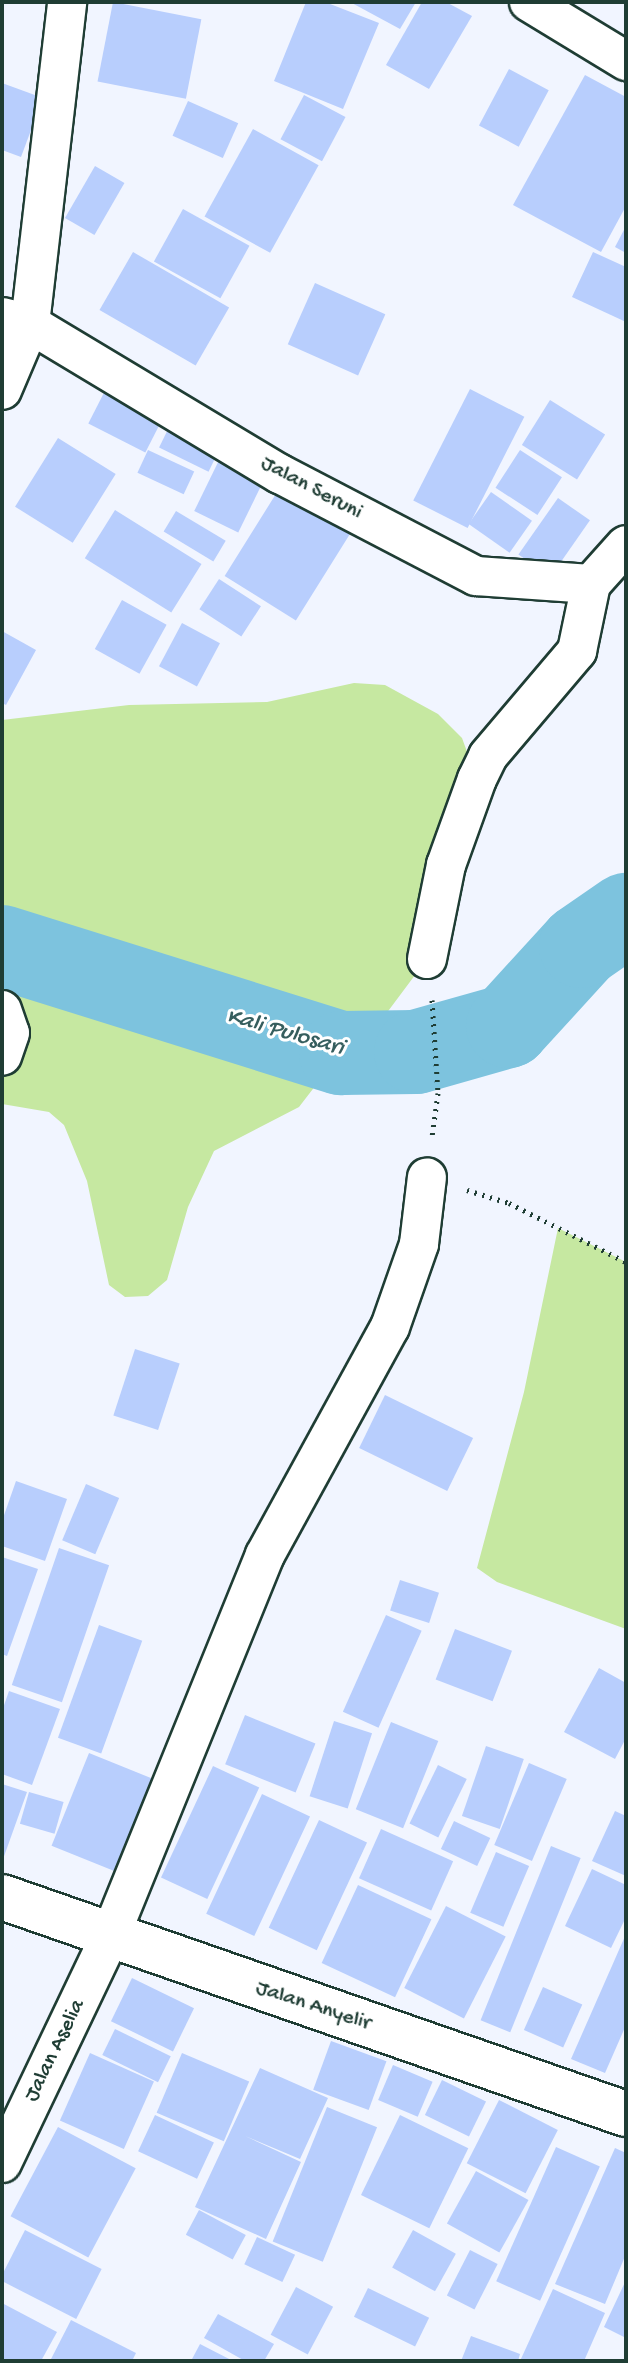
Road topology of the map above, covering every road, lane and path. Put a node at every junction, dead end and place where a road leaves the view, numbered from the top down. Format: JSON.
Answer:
{"nodes":[{"id":1,"x":67,"y":2,"type":"edge"},
{"id":2,"x":529,"y":2,"type":"edge"},
{"id":3,"x":626,"y":61,"type":"edge"},
{"id":4,"x":16,"y":321,"type":"edge"},
{"id":5,"x":2,"y":390,"type":"edge"},
{"id":6,"x":626,"y":545,"type":"edge"},
{"id":7,"x":591,"y":584,"type":"junction"},
{"id":8,"x":427,"y":959,"type":"dead end"},
{"id":9,"x":2,"y":1010,"type":"edge"},
{"id":10,"x":436,"y":1027,"type":"dead end"},
{"id":11,"x":2,"y":1056,"type":"edge"},
{"id":12,"x":438,"y":1093,"type":"dead end"},
{"id":13,"x":427,"y":1177,"type":"joint"},
{"id":14,"x":626,"y":1262,"type":"edge"},
{"id":15,"x":2,"y":1897,"type":"edge"},
{"id":16,"x":109,"y":1939,"type":"junction"},
{"id":17,"x":626,"y":2114,"type":"edge"},
{"id":18,"x":2,"y":2163,"type":"edge"}],
"edges":[{"from":1,"to":4,"type":"street"},
{"from":2,"to":3,"type":"street"},
{"from":4,"to":5,"type":"street"},
{"from":4,"to":7,"type":"street","name":"Jalan Seruni"},
{"from":6,"to":7,"type":"street"},
{"from":7,"to":8,"type":"street"},
{"from":9,"to":11,"type":"street"},
{"from":10,"to":12,"type":"path"},
{"from":13,"to":14,"type":"path"},
{"from":13,"to":16,"type":"street","name":"Jalan Aselia"},
{"from":15,"to":16,"type":"street","name":"Jalan Anyelir"},
{"from":16,"to":17,"type":"street","name":"Jalan Anyelir"},
{"from":16,"to":18,"type":"street","name":"Jalan Aselia"}]}
